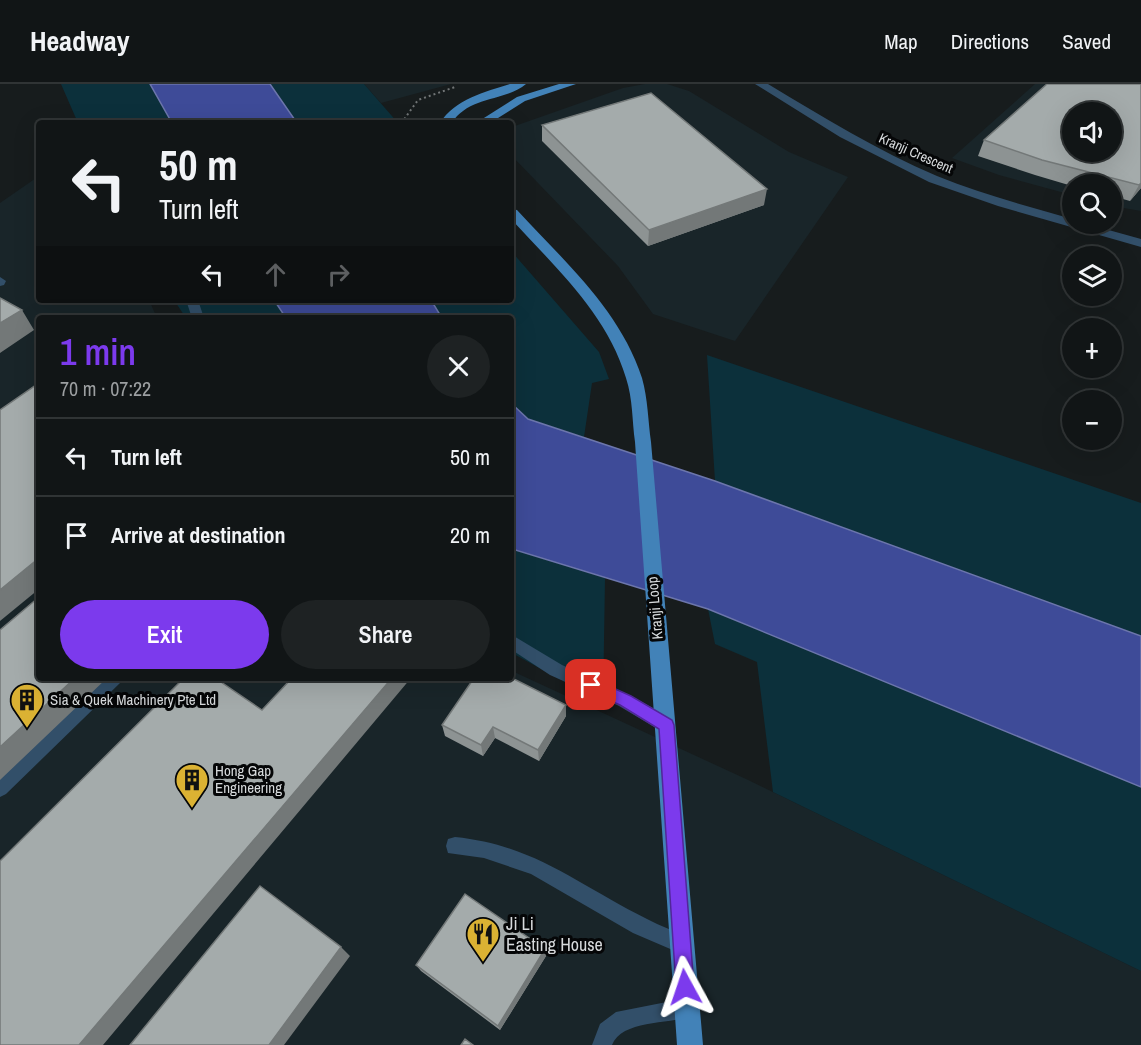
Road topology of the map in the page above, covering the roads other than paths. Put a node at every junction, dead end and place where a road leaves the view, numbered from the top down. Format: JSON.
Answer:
{"nodes":[{"id":1,"x":521,"y":84,"type":"edge"},
{"id":2,"x":571,"y":84,"type":"edge"},
{"id":3,"x":760,"y":84,"type":"edge"},
{"id":4,"x":447,"y":119,"type":"edge"},
{"id":5,"x":488,"y":120,"type":"edge"},
{"id":6,"x":514,"y":215,"type":"edge"},
{"id":7,"x":1062,"y":220,"type":"edge"},
{"id":8,"x":1109,"y":234,"type":"edge"},
{"id":9,"x":1141,"y":234,"type":"edge"},
{"id":10,"x":1116,"y":236,"type":"junction"},
{"id":11,"x":1141,"y":243,"type":"edge"},
{"id":12,"x":514,"y":643,"type":"edge"},
{"id":13,"x":111,"y":681,"type":"edge"},
{"id":14,"x":667,"y":725,"type":"junction"},
{"id":15,"x":0,"y":788,"type":"edge"},
{"id":16,"x":455,"y":846,"type":"dead end"},
{"id":17,"x":682,"y":944,"type":"junction"},
{"id":18,"x":687,"y":1008,"type":"junction"},
{"id":19,"x":602,"y":1045,"type":"edge"},
{"id":20,"x":690,"y":1045,"type":"edge"}],
"edges":[{"from":1,"to":4,"type":"main road"},
{"from":2,"to":5,"type":"main road"},
{"from":3,"to":7,"type":"street","name":"Kranji Crescent"},
{"from":6,"to":14,"type":"main road","name":"Kranji Loop"},
{"from":8,"to":10,"type":"street","name":"Kranji Crescent"},
{"from":9,"to":10,"type":"street","name":"Kranji Crescent"},
{"from":10,"to":11,"type":"street","name":"Kranji Crescent"},
{"from":12,"to":14,"type":"lane"},
{"from":13,"to":15,"type":"lane"},
{"from":14,"to":17,"type":"main road","name":"Kranji Loop"},
{"from":16,"to":17,"type":"lane"},
{"from":17,"to":18,"type":"main road","name":"Kranji Loop"},
{"from":18,"to":19,"type":"lane"},
{"from":18,"to":20,"type":"main road","name":"Kranji Loop"}]}
